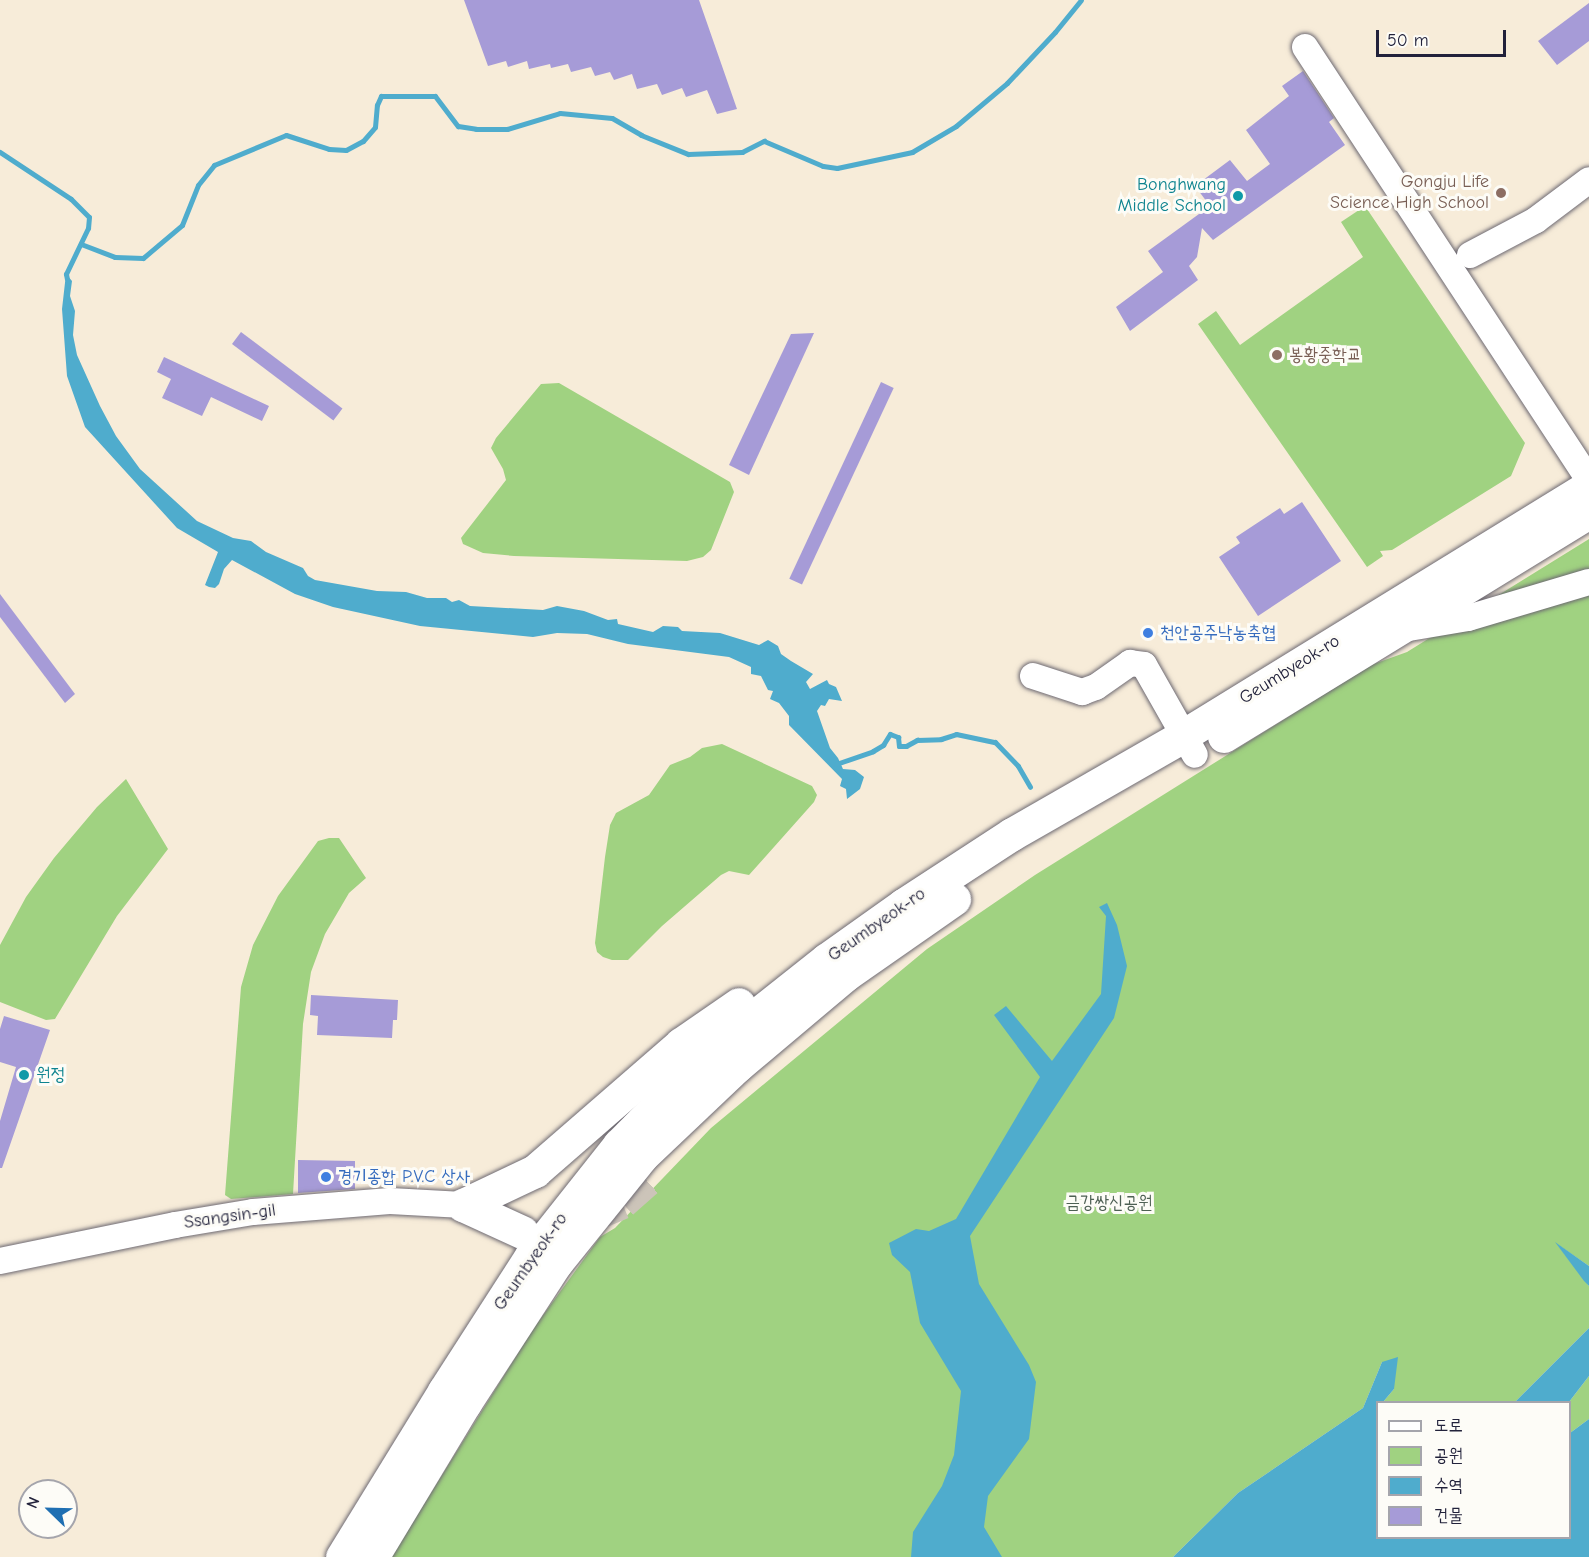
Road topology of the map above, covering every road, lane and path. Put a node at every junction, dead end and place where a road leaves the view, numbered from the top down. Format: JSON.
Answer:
{"nodes":[{"id":1,"x":1305,"y":47,"type":"dead end"},
{"id":2,"x":1589,"y":180,"type":"edge"},
{"id":3,"x":1470,"y":255,"type":"dead end"},
{"id":4,"x":1589,"y":480,"type":"edge"},
{"id":5,"x":1589,"y":486,"type":"edge"},
{"id":6,"x":1589,"y":513,"type":"edge"},
{"id":7,"x":1589,"y":582,"type":"edge"},
{"id":8,"x":1397,"y":631,"type":"junction"},
{"id":9,"x":1033,"y":676,"type":"dead end"},
{"id":10,"x":1190,"y":745,"type":"junction"},
{"id":11,"x":959,"y":895,"type":"junction"},
{"id":12,"x":826,"y":960,"type":"junction"},
{"id":13,"x":658,"y":1170,"type":"tunnel mouth"},
{"id":14,"x":463,"y":1206,"type":"junction"},
{"id":15,"x":522,"y":1232,"type":"dead end"},
{"id":16,"x":0,"y":1261,"type":"edge"},
{"id":17,"x":342,"y":1557,"type":"edge"},
{"id":18,"x":372,"y":1557,"type":"edge"}],
"edges":[{"from":1,"to":4,"type":"street"},
{"from":2,"to":3,"type":"street"},
{"from":5,"to":10,"type":"main road","name":"Geumbyeok-ro"},
{"from":6,"to":8,"type":"main road","name":"Geumbyeok-ro"},
{"from":7,"to":8,"type":"street"},
{"from":8,"to":10,"type":"main road","name":"Geumbyeok-ro"},
{"from":9,"to":10,"type":"street"},
{"from":10,"to":11,"type":"highway","name":"Geumbyeok-ro"},
{"from":10,"to":12,"type":"highway","name":"Geumbyeok-ro"},
{"from":11,"to":13,"type":"highway"},
{"from":11,"to":18,"type":"highway","name":"Geumbyeok-ro"},
{"from":12,"to":14,"type":"highway"},
{"from":12,"to":17,"type":"highway","name":"Geumbyeok-ro"},
{"from":14,"to":15,"type":"highway"},
{"from":14,"to":16,"type":"street","name":"Ssangsin-gil"}]}
